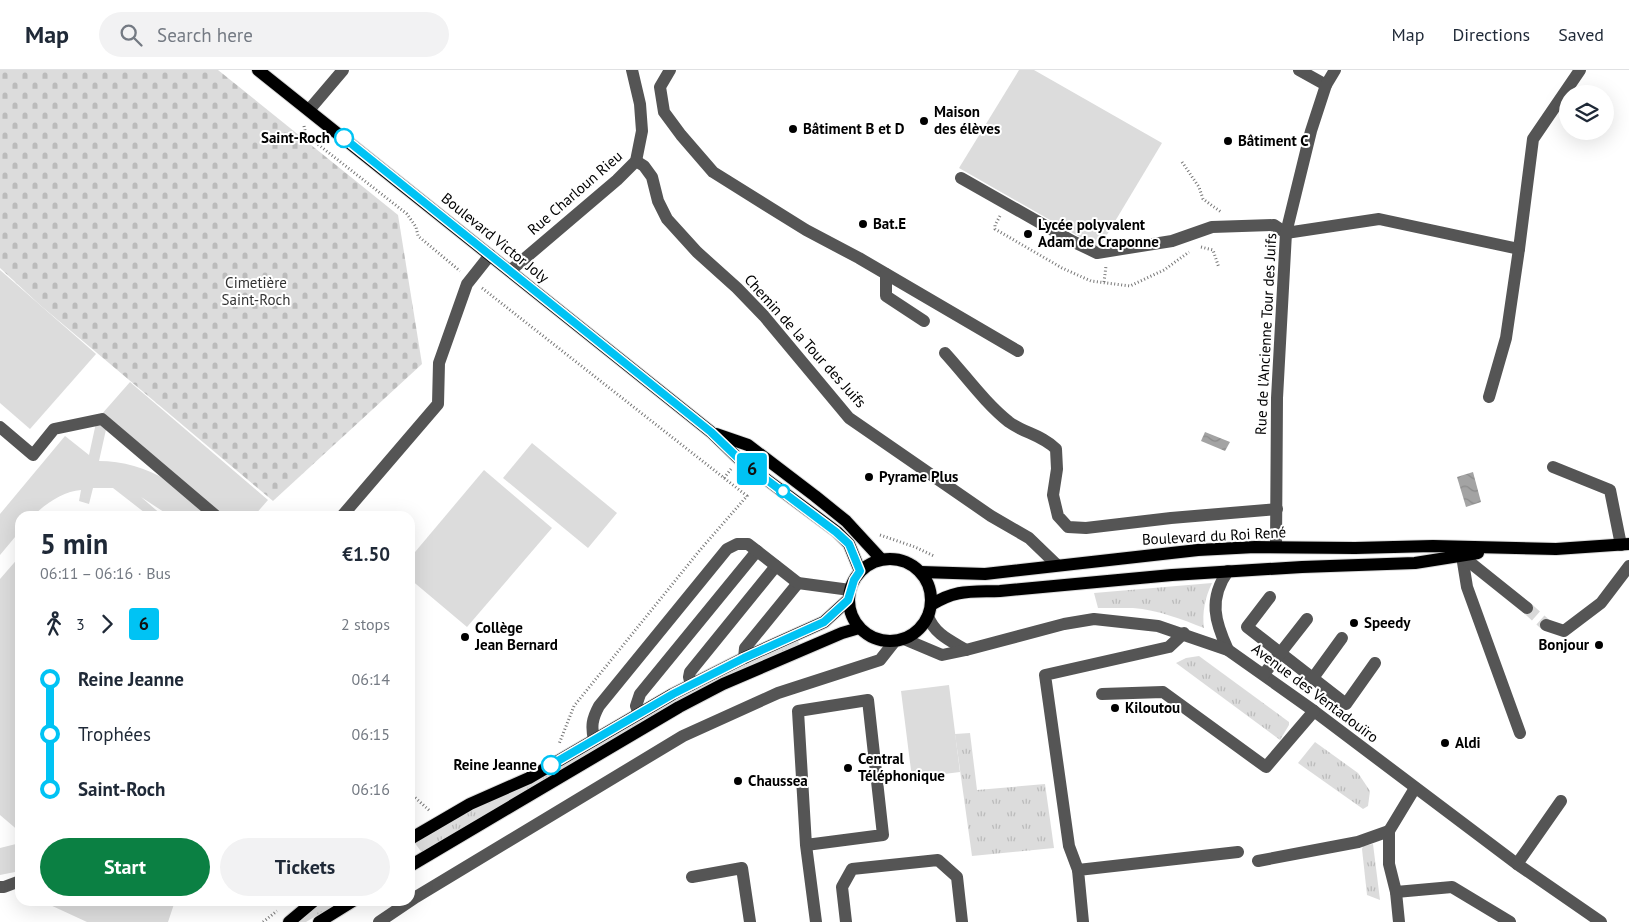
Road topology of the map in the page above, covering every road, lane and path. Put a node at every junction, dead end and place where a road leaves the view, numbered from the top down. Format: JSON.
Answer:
{"nodes":[{"id":1,"x":258,"y":70,"type":"edge"},
{"id":2,"x":342,"y":70,"type":"edge"},
{"id":3,"x":632,"y":70,"type":"edge"},
{"id":4,"x":670,"y":70,"type":"edge"},
{"id":5,"x":1299,"y":70,"type":"edge"},
{"id":6,"x":1335,"y":70,"type":"edge"},
{"id":7,"x":1580,"y":70,"type":"edge"},
{"id":8,"x":1326,"y":85,"type":"junction"},
{"id":9,"x":297,"y":101,"type":"junction"},
{"id":10,"x":309,"y":110,"type":"junction"},
{"id":11,"x":636,"y":161,"type":"junction"},
{"id":12,"x":1182,"y":162,"type":"dead end"},
{"id":13,"x":961,"y":178,"type":"dead end"},
{"id":14,"x":1217,"y":208,"type":"dead end"},
{"id":15,"x":995,"y":224,"type":"dead end"},
{"id":16,"x":1286,"y":233,"type":"junction"},
{"id":17,"x":1197,"y":246,"type":"dead end"},
{"id":18,"x":1519,"y":249,"type":"junction"},
{"id":19,"x":1190,"y":251,"type":"dead end"},
{"id":20,"x":490,"y":255,"type":"junction"},
{"id":21,"x":1219,"y":268,"type":"dead end"},
{"id":22,"x":510,"y":271,"type":"junction"},
{"id":23,"x":1105,"y":271,"type":"dead end"},
{"id":24,"x":886,"y":274,"type":"junction"},
{"id":25,"x":466,"y":276,"type":"dead end"},
{"id":26,"x":1104,"y":282,"type":"junction"},
{"id":27,"x":479,"y":286,"type":"dead end"},
{"id":28,"x":924,"y":321,"type":"dead end"},
{"id":29,"x":1018,"y":351,"type":"dead end"},
{"id":30,"x":945,"y":353,"type":"dead end"},
{"id":31,"x":1490,"y":397,"type":"dead end"},
{"id":32,"x":0,"y":427,"type":"edge"},
{"id":33,"x":711,"y":432,"type":"junction"},
{"id":34,"x":1553,"y":467,"type":"dead end"},
{"id":35,"x":1277,"y":509,"type":"junction"},
{"id":36,"x":210,"y":511,"type":"edge"},
{"id":37,"x":346,"y":511,"type":"edge"},
{"id":38,"x":876,"y":534,"type":"dead end"},
{"id":39,"x":1625,"y":545,"type":"edge"},
{"id":40,"x":1276,"y":547,"type":"junction"},
{"id":41,"x":1510,"y":548,"type":"junction"},
{"id":42,"x":757,"y":551,"type":"junction"},
{"id":43,"x":1462,"y":556,"type":"junction"},
{"id":44,"x":881,"y":559,"type":"junction"},
{"id":45,"x":940,"y":559,"type":"dead end"},
{"id":46,"x":1057,"y":565,"type":"junction"},
{"id":47,"x":776,"y":566,"type":"junction"},
{"id":48,"x":1629,"y":566,"type":"edge"},
{"id":49,"x":860,"y":571,"type":"junction"},
{"id":50,"x":1228,"y":571,"type":"junction"},
{"id":51,"x":921,"y":572,"type":"junction"},
{"id":52,"x":798,"y":583,"type":"junction"},
{"id":53,"x":849,"y":595,"type":"junction"},
{"id":54,"x":1270,"y":597,"type":"dead end"},
{"id":55,"x":1527,"y":608,"type":"tunnel mouth"},
{"id":56,"x":929,"y":611,"type":"junction"},
{"id":57,"x":1307,"y":619,"type":"dead end"},
{"id":58,"x":1546,"y":625,"type":"tunnel mouth"},
{"id":59,"x":860,"y":628,"type":"junction"},
{"id":60,"x":1184,"y":633,"type":"junction"},
{"id":61,"x":1342,"y":638,"type":"dead end"},
{"id":62,"x":899,"y":640,"type":"junction"},
{"id":63,"x":966,"y":650,"type":"junction"},
{"id":64,"x":1228,"y":650,"type":"junction"},
{"id":65,"x":1280,"y":654,"type":"junction"},
{"id":66,"x":744,"y":658,"type":"junction"},
{"id":67,"x":1375,"y":663,"type":"dead end"},
{"id":68,"x":1264,"y":674,"type":"junction"},
{"id":69,"x":1313,"y":678,"type":"junction"},
{"id":70,"x":691,"y":685,"type":"junction"},
{"id":71,"x":1102,"y":694,"type":"dead end"},
{"id":72,"x":1314,"y":711,"type":"junction"},
{"id":73,"x":639,"y":714,"type":"junction"},
{"id":74,"x":1520,"y":733,"type":"dead end"},
{"id":75,"x":594,"y":740,"type":"junction"},
{"id":76,"x":557,"y":751,"type":"dead end"},
{"id":77,"x":1415,"y":788,"type":"junction"},
{"id":78,"x":415,"y":798,"type":"edge"},
{"id":79,"x":1561,"y":801,"type":"dead end"},
{"id":80,"x":430,"y":811,"type":"dead end"},
{"id":81,"x":1388,"y":832,"type":"junction"},
{"id":82,"x":415,"y":836,"type":"edge"},
{"id":83,"x":806,"y":846,"type":"junction"},
{"id":84,"x":1238,"y":852,"type":"dead end"},
{"id":85,"x":1258,"y":861,"type":"dead end"},
{"id":86,"x":415,"y":863,"type":"edge"},
{"id":87,"x":1517,"y":864,"type":"junction"},
{"id":88,"x":1078,"y":870,"type":"junction"},
{"id":89,"x":692,"y":877,"type":"dead end"},
{"id":90,"x":15,"y":882,"type":"edge"},
{"id":91,"x":0,"y":887,"type":"edge"},
{"id":92,"x":1396,"y":892,"type":"junction"},
{"id":93,"x":415,"y":898,"type":"edge"},
{"id":94,"x":308,"y":906,"type":"edge"},
{"id":95,"x":345,"y":906,"type":"edge"},
{"id":96,"x":403,"y":906,"type":"edge"},
{"id":97,"x":289,"y":922,"type":"edge"},
{"id":98,"x":319,"y":922,"type":"edge"},
{"id":99,"x":379,"y":922,"type":"edge"},
{"id":100,"x":750,"y":922,"type":"edge"},
{"id":101,"x":816,"y":922,"type":"edge"},
{"id":102,"x":846,"y":922,"type":"edge"},
{"id":103,"x":962,"y":922,"type":"edge"},
{"id":104,"x":1083,"y":922,"type":"edge"},
{"id":105,"x":1399,"y":922,"type":"edge"},
{"id":106,"x":1510,"y":922,"type":"edge"},
{"id":107,"x":1601,"y":922,"type":"edge"}],
"edges":[{"from":1,"to":9,"type":"main road","name":"Boulevard Victor Joly"},
{"from":2,"to":10,"type":"street"},
{"from":3,"to":11,"type":"street","name":"Rue Charloun Rieu"},
{"from":4,"to":24,"type":"street"},
{"from":5,"to":8,"type":"street"},
{"from":6,"to":8,"type":"street","name":"Rue de l'Ancienne Tour des Juifs"},
{"from":7,"to":18,"type":"street"},
{"from":8,"to":16,"type":"street","name":"Rue de l'Ancienne Tour des Juifs"},
{"from":9,"to":10,"type":"main road","name":"Boulevard Victor Joly"},
{"from":9,"to":25,"type":"path"},
{"from":10,"to":20,"type":"main road","name":"Boulevard Victor Joly"},
{"from":11,"to":22,"type":"street","name":"Rue Charloun Rieu"},
{"from":11,"to":46,"type":"street","name":"Chemin de la Tour des Juifs"},
{"from":12,"to":14,"type":"path"},
{"from":13,"to":16,"type":"street"},
{"from":15,"to":26,"type":"path"},
{"from":16,"to":18,"type":"street"},
{"from":16,"to":35,"type":"street","name":"Rue de l'Ancienne Tour des Juifs"},
{"from":17,"to":21,"type":"path"},
{"from":18,"to":31,"type":"street"},
{"from":19,"to":26,"type":"path"},
{"from":20,"to":22,"type":"main road","name":"Boulevard Victor Joly"},
{"from":20,"to":37,"type":"street"},
{"from":22,"to":33,"type":"main road","name":"Boulevard Victor Joly"},
{"from":23,"to":26,"type":"path"},
{"from":24,"to":28,"type":"street"},
{"from":24,"to":29,"type":"street"},
{"from":27,"to":76,"type":"path"},
{"from":30,"to":35,"type":"street"},
{"from":32,"to":36,"type":"street"},
{"from":33,"to":44,"type":"main road","name":"Boulevard Victor Joly"},
{"from":33,"to":49,"type":"main road","name":"Boulevard Victor Joly"},
{"from":34,"to":39,"type":"street"},
{"from":35,"to":40,"type":"street","name":"Rue de l'Ancienne Tour des Juifs"},
{"from":38,"to":45,"type":"path"},
{"from":39,"to":41,"type":"main road","name":"Boulevard du Roi René"},
{"from":40,"to":41,"type":"main road","name":"Boulevard du Roi René"},
{"from":40,"to":46,"type":"main road","name":"Boulevard du Roi René"},
{"from":41,"to":43,"type":"main road","name":"Boulevard du Roi René"},
{"from":42,"to":47,"type":"street"},
{"from":42,"to":73,"type":"street"},
{"from":42,"to":75,"type":"street"},
{"from":43,"to":50,"type":"main road","name":"Boulevard du Roi René"},
{"from":43,"to":55,"type":"street"},
{"from":43,"to":74,"type":"street"},
{"from":44,"to":49,"type":"main road"},
{"from":44,"to":51,"type":"main road"},
{"from":46,"to":51,"type":"main road","name":"Boulevard du Roi René"},
{"from":47,"to":52,"type":"street"},
{"from":47,"to":70,"type":"street"},
{"from":48,"to":58,"type":"street"},
{"from":49,"to":53,"type":"main road"},
{"from":50,"to":56,"type":"main road","name":"Boulevard du Roi René"},
{"from":50,"to":64,"type":"street"},
{"from":51,"to":56,"type":"main road"},
{"from":52,"to":53,"type":"street"},
{"from":52,"to":66,"type":"street"},
{"from":53,"to":59,"type":"main road"},
{"from":53,"to":66,"type":"main road"},
{"from":54,"to":65,"type":"street"},
{"from":56,"to":62,"type":"main road"},
{"from":56,"to":63,"type":"street"},
{"from":57,"to":65,"type":"street"},
{"from":59,"to":62,"type":"main road"},
{"from":59,"to":86,"type":"main road"},
{"from":60,"to":63,"type":"street","name":"Avenue des Ventadouïro"},
{"from":60,"to":64,"type":"street","name":"Avenue des Ventadouïro"},
{"from":60,"to":88,"type":"street"},
{"from":61,"to":69,"type":"street"},
{"from":62,"to":63,"type":"street","name":"Avenue des Ventadouïro"},
{"from":62,"to":93,"type":"street"},
{"from":64,"to":68,"type":"street","name":"Avenue des Ventadouïro"},
{"from":65,"to":68,"type":"street"},
{"from":65,"to":69,"type":"street"},
{"from":66,"to":70,"type":"main road"},
{"from":67,"to":69,"type":"street"},
{"from":68,"to":72,"type":"street","name":"Avenue des Ventadouïro"},
{"from":70,"to":73,"type":"main road"},
{"from":71,"to":72,"type":"street"},
{"from":72,"to":77,"type":"street","name":"Avenue des Ventadouïro"},
{"from":73,"to":75,"type":"main road"},
{"from":75,"to":82,"type":"main road"},
{"from":77,"to":81,"type":"street"},
{"from":77,"to":87,"type":"street","name":"Avenue des Ventadouïro"},
{"from":78,"to":80,"type":"path"},
{"from":79,"to":87,"type":"street"},
{"from":81,"to":85,"type":"street"},
{"from":81,"to":92,"type":"street"},
{"from":83,"to":83,"type":"street"},
{"from":83,"to":101,"type":"street"},
{"from":84,"to":88,"type":"street"},
{"from":87,"to":107,"type":"street","name":"Avenue des Ventadouïro"},
{"from":88,"to":104,"type":"street"},
{"from":89,"to":100,"type":"street"},
{"from":90,"to":91,"type":"street"},
{"from":92,"to":105,"type":"street"},
{"from":92,"to":106,"type":"street"},
{"from":94,"to":97,"type":"main road"},
{"from":95,"to":98,"type":"main road"},
{"from":96,"to":99,"type":"street"},
{"from":102,"to":103,"type":"street"}]}
